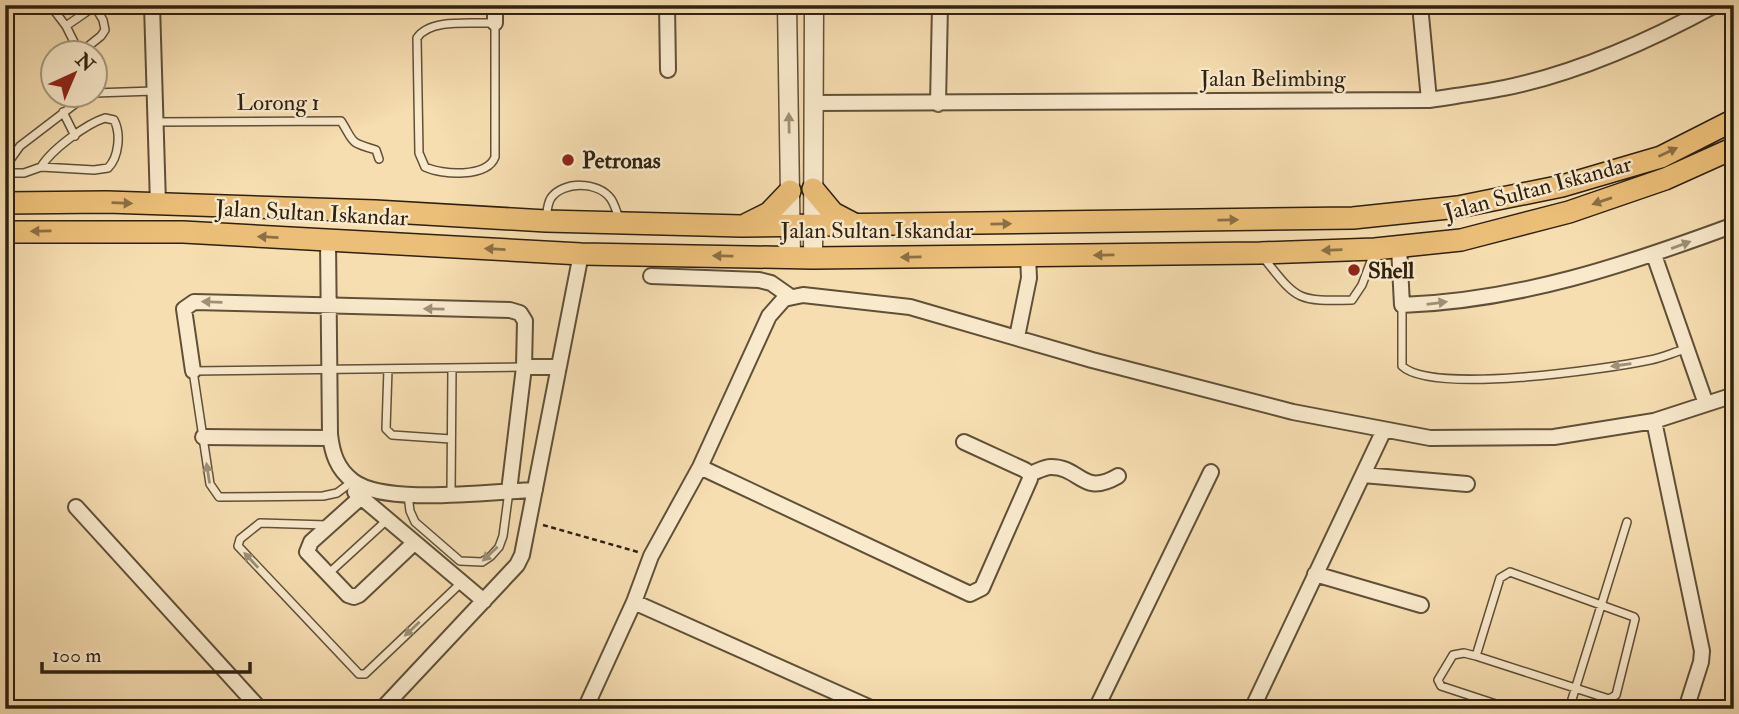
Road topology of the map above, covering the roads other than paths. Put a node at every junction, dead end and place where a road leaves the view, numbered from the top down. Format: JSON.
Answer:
{"nodes":[{"id":1,"x":50,"y":5,"type":"edge"},
{"id":2,"x":152,"y":5,"type":"edge"},
{"id":3,"x":495,"y":5,"type":"edge"},
{"id":4,"x":667,"y":5,"type":"edge"},
{"id":5,"x":787,"y":5,"type":"edge"},
{"id":6,"x":814,"y":5,"type":"edge"},
{"id":7,"x":940,"y":5,"type":"edge"},
{"id":8,"x":1420,"y":5,"type":"edge"},
{"id":9,"x":1715,"y":5,"type":"edge"},
{"id":10,"x":94,"y":6,"type":"edge"},
{"id":11,"x":495,"y":23,"type":"junction"},
{"id":12,"x":66,"y":26,"type":"junction"},
{"id":13,"x":72,"y":38,"type":"edge"},
{"id":14,"x":98,"y":38,"type":"edge"},
{"id":15,"x":668,"y":70,"type":"dead end"},
{"id":16,"x":154,"y":91,"type":"junction"},
{"id":17,"x":108,"y":93,"type":"edge"},
{"id":18,"x":1429,"y":100,"type":"junction"},
{"id":19,"x":814,"y":103,"type":"junction"},
{"id":20,"x":938,"y":104,"type":"junction"},
{"id":21,"x":71,"y":108,"type":"edge"},
{"id":22,"x":63,"y":113,"type":"junction"},
{"id":23,"x":1734,"y":120,"type":"edge"},
{"id":24,"x":155,"y":122,"type":"junction"},
{"id":25,"x":75,"y":136,"type":"junction"},
{"id":26,"x":1734,"y":149,"type":"edge"},
{"id":27,"x":379,"y":159,"type":"dead end"},
{"id":28,"x":5,"y":167,"type":"edge"},
{"id":29,"x":41,"y":167,"type":"junction"},
{"id":30,"x":5,"y":173,"type":"edge"},
{"id":31,"x":813,"y":189,"type":"junction"},
{"id":32,"x":790,"y":191,"type":"junction"},
{"id":33,"x":5,"y":203,"type":"edge"},
{"id":34,"x":158,"y":204,"type":"junction"},
{"id":35,"x":546,"y":221,"type":"junction"},
{"id":36,"x":621,"y":223,"type":"junction"},
{"id":37,"x":1734,"y":225,"type":"edge"},
{"id":38,"x":742,"y":226,"type":"junction"},
{"id":39,"x":791,"y":226,"type":"junction"},
{"id":40,"x":859,"y":226,"type":"junction"},
{"id":41,"x":814,"y":227,"type":"junction"},
{"id":42,"x":5,"y":232,"type":"edge"},
{"id":43,"x":328,"y":241,"type":"junction"},
{"id":44,"x":1399,"y":247,"type":"junction"},
{"id":45,"x":1375,"y":249,"type":"junction"},
{"id":46,"x":1260,"y":253,"type":"junction"},
{"id":47,"x":581,"y":254,"type":"junction"},
{"id":48,"x":1654,"y":255,"type":"junction"},
{"id":49,"x":1028,"y":256,"type":"junction"},
{"id":50,"x":791,"y":257,"type":"junction"},
{"id":51,"x":813,"y":258,"type":"junction"},
{"id":52,"x":651,"y":276,"type":"dead end"},
{"id":53,"x":791,"y":297,"type":"junction"},
{"id":54,"x":1402,"y":305,"type":"junction"},
{"id":55,"x":329,"y":307,"type":"junction"},
{"id":56,"x":1017,"y":337,"type":"junction"},
{"id":57,"x":1687,"y":348,"type":"junction"},
{"id":58,"x":524,"y":367,"type":"junction"},
{"id":59,"x":559,"y":367,"type":"junction"},
{"id":60,"x":452,"y":368,"type":"junction"},
{"id":61,"x":330,"y":369,"type":"junction"},
{"id":62,"x":388,"y":369,"type":"junction"},
{"id":63,"x":193,"y":371,"type":"junction"},
{"id":64,"x":1734,"y":395,"type":"edge"},
{"id":65,"x":1706,"y":404,"type":"junction"},
{"id":66,"x":1654,"y":421,"type":"junction"},
{"id":67,"x":1384,"y":430,"type":"junction"},
{"id":68,"x":202,"y":437,"type":"junction"},
{"id":69,"x":330,"y":438,"type":"junction"},
{"id":70,"x":451,"y":439,"type":"junction"},
{"id":71,"x":964,"y":442,"type":"dead end"},
{"id":72,"x":700,"y":467,"type":"junction"},
{"id":73,"x":1211,"y":472,"type":"dead end"},
{"id":74,"x":1030,"y":474,"type":"junction"},
{"id":75,"x":1363,"y":475,"type":"junction"},
{"id":76,"x":1118,"y":476,"type":"dead end"},
{"id":77,"x":353,"y":481,"type":"junction"},
{"id":78,"x":1467,"y":484,"type":"dead end"},
{"id":79,"x":535,"y":490,"type":"junction"},
{"id":80,"x":509,"y":491,"type":"junction"},
{"id":81,"x":451,"y":494,"type":"junction"},
{"id":82,"x":408,"y":495,"type":"junction"},
{"id":83,"x":360,"y":498,"type":"junction"},
{"id":84,"x":76,"y":507,"type":"dead end"},
{"id":85,"x":387,"y":520,"type":"junction"},
{"id":86,"x":1627,"y":522,"type":"dead end"},
{"id":87,"x":330,"y":525,"type":"junction"},
{"id":88,"x":414,"y":543,"type":"junction"},
{"id":89,"x":327,"y":574,"type":"junction"},
{"id":90,"x":1315,"y":574,"type":"junction"},
{"id":91,"x":462,"y":582,"type":"junction"},
{"id":92,"x":484,"y":601,"type":"junction"},
{"id":93,"x":634,"y":602,"type":"junction"},
{"id":94,"x":1600,"y":604,"type":"junction"},
{"id":95,"x":1421,"y":605,"type":"dead end"},
{"id":96,"x":1476,"y":656,"type":"junction"},
{"id":97,"x":1575,"y":689,"type":"junction"},
{"id":98,"x":260,"y":709,"type":"edge"},
{"id":99,"x":382,"y":709,"type":"edge"},
{"id":100,"x":585,"y":709,"type":"edge"},
{"id":101,"x":873,"y":709,"type":"edge"},
{"id":102,"x":1096,"y":709,"type":"edge"},
{"id":103,"x":1252,"y":709,"type":"edge"},
{"id":104,"x":1511,"y":709,"type":"edge"},
{"id":105,"x":1569,"y":709,"type":"edge"},
{"id":106,"x":1686,"y":709,"type":"edge"}],
"edges":[{"from":1,"to":12,"type":"lane"},
{"from":2,"to":16,"type":"street"},
{"from":3,"to":11,"type":"street"},
{"from":4,"to":15,"type":"street"},
{"from":32,"to":5,"type":"street","one_way":true},
{"from":6,"to":19,"type":"street"},
{"from":7,"to":20,"type":"street"},
{"from":8,"to":18,"type":"street"},
{"from":9,"to":18,"type":"street","name":"Jalan Belimbing"},
{"from":10,"to":12,"type":"lane"},
{"from":10,"to":14,"type":"lane"},
{"from":11,"to":11,"type":"lane"},
{"from":12,"to":13,"type":"lane"},
{"from":16,"to":17,"type":"lane"},
{"from":16,"to":24,"type":"street"},
{"from":18,"to":20,"type":"street","name":"Jalan Belimbing"},
{"from":19,"to":20,"type":"street","name":"Jalan Belimbing"},
{"from":19,"to":31,"type":"street"},
{"from":21,"to":22,"type":"lane"},
{"from":22,"to":25,"type":"lane"},
{"from":22,"to":28,"type":"lane"},
{"from":40,"to":23,"type":"main road","name":"Jalan Sultan Iskandar","one_way":true},
{"from":24,"to":27,"type":"lane","name":"Lorong 1"},
{"from":24,"to":34,"type":"street"},
{"from":25,"to":29,"type":"lane"},
{"from":25,"to":29,"type":"lane"},
{"from":26,"to":44,"type":"main road","name":"Jalan Sultan Iskandar","one_way":true},
{"from":29,"to":30,"type":"lane"},
{"from":31,"to":40,"type":"main road"},
{"from":31,"to":41,"type":"street"},
{"from":32,"to":38,"type":"main road"},
{"from":32,"to":39,"type":"street"},
{"from":33,"to":34,"type":"main road","name":"Jalan Sultan Iskandar","one_way":true},
{"from":34,"to":35,"type":"main road","name":"Jalan Sultan Iskandar"},
{"from":35,"to":36,"type":"main road","name":"Jalan Sultan Iskandar"},
{"from":35,"to":36,"type":"lane"},
{"from":36,"to":38,"type":"main road","name":"Jalan Sultan Iskandar"},
{"from":48,"to":37,"type":"street","one_way":true},
{"from":38,"to":39,"type":"main road","name":"Jalan Sultan Iskandar"},
{"from":39,"to":41,"type":"main road","name":"Jalan Sultan Iskandar"},
{"from":39,"to":50,"type":"street"},
{"from":40,"to":41,"type":"main road","name":"Jalan Sultan Iskandar"},
{"from":41,"to":51,"type":"street"},
{"from":43,"to":42,"type":"main road","name":"Jalan Sultan Iskandar","one_way":true},
{"from":47,"to":43,"type":"main road","name":"Jalan Sultan Iskandar","one_way":true},
{"from":43,"to":55,"type":"street"},
{"from":44,"to":45,"type":"main road","name":"Jalan Sultan Iskandar"},
{"from":44,"to":54,"type":"street"},
{"from":45,"to":46,"type":"main road","name":"Jalan Sultan Iskandar","one_way":true},
{"from":45,"to":46,"type":"lane"},
{"from":46,"to":49,"type":"main road","name":"Jalan Sultan Iskandar","one_way":true},
{"from":50,"to":47,"type":"main road","name":"Jalan Sultan Iskandar","one_way":true},
{"from":47,"to":59,"type":"street"},
{"from":54,"to":48,"type":"street","one_way":true},
{"from":48,"to":57,"type":"street"},
{"from":49,"to":51,"type":"main road","name":"Jalan Sultan Iskandar","one_way":true},
{"from":49,"to":56,"type":"street"},
{"from":50,"to":51,"type":"main road","name":"Jalan Sultan Iskandar"},
{"from":52,"to":53,"type":"street"},
{"from":53,"to":56,"type":"street"},
{"from":53,"to":72,"type":"street"},
{"from":57,"to":54,"type":"lane","one_way":true},
{"from":58,"to":55,"type":"street","one_way":true},
{"from":55,"to":61,"type":"street"},
{"from":55,"to":63,"type":"street","one_way":true},
{"from":56,"to":67,"type":"street"},
{"from":57,"to":65,"type":"street"},
{"from":58,"to":59,"type":"street"},
{"from":58,"to":60,"type":"lane"},
{"from":58,"to":80,"type":"street"},
{"from":59,"to":79,"type":"street"},
{"from":60,"to":62,"type":"lane"},
{"from":60,"to":70,"type":"lane"},
{"from":61,"to":62,"type":"lane"},
{"from":61,"to":63,"type":"lane"},
{"from":61,"to":69,"type":"street"},
{"from":62,"to":70,"type":"lane"},
{"from":63,"to":68,"type":"lane"},
{"from":64,"to":65,"type":"street"},
{"from":65,"to":66,"type":"street"},
{"from":66,"to":67,"type":"street"},
{"from":66,"to":106,"type":"street"},
{"from":67,"to":75,"type":"street"},
{"from":68,"to":69,"type":"street"},
{"from":77,"to":68,"type":"lane","one_way":true},
{"from":69,"to":77,"type":"street"},
{"from":70,"to":81,"type":"lane"},
{"from":71,"to":74,"type":"street"},
{"from":72,"to":74,"type":"street"},
{"from":72,"to":93,"type":"street"},
{"from":73,"to":102,"type":"street"},
{"from":74,"to":76,"type":"street"},
{"from":75,"to":78,"type":"street"},
{"from":75,"to":90,"type":"street"},
{"from":77,"to":82,"type":"street"},
{"from":77,"to":83,"type":"street"},
{"from":79,"to":80,"type":"street"},
{"from":79,"to":92,"type":"street"},
{"from":80,"to":81,"type":"street"},
{"from":80,"to":82,"type":"lane","one_way":true},
{"from":81,"to":82,"type":"street"},
{"from":83,"to":85,"type":"street"},
{"from":83,"to":87,"type":"street"},
{"from":84,"to":98,"type":"street"},
{"from":85,"to":88,"type":"street"},
{"from":85,"to":89,"type":"lane"},
{"from":86,"to":94,"type":"lane"},
{"from":87,"to":89,"type":"street"},
{"from":91,"to":87,"type":"lane","one_way":true},
{"from":88,"to":89,"type":"street"},
{"from":88,"to":91,"type":"street"},
{"from":90,"to":95,"type":"street"},
{"from":90,"to":103,"type":"street"},
{"from":91,"to":92,"type":"street"},
{"from":92,"to":99,"type":"street"},
{"from":93,"to":100,"type":"street"},
{"from":93,"to":101,"type":"street"},
{"from":94,"to":96,"type":"lane"},
{"from":94,"to":97,"type":"lane"},
{"from":94,"to":97,"type":"lane"},
{"from":96,"to":97,"type":"lane"},
{"from":96,"to":104,"type":"lane"},
{"from":97,"to":105,"type":"lane"}]}
